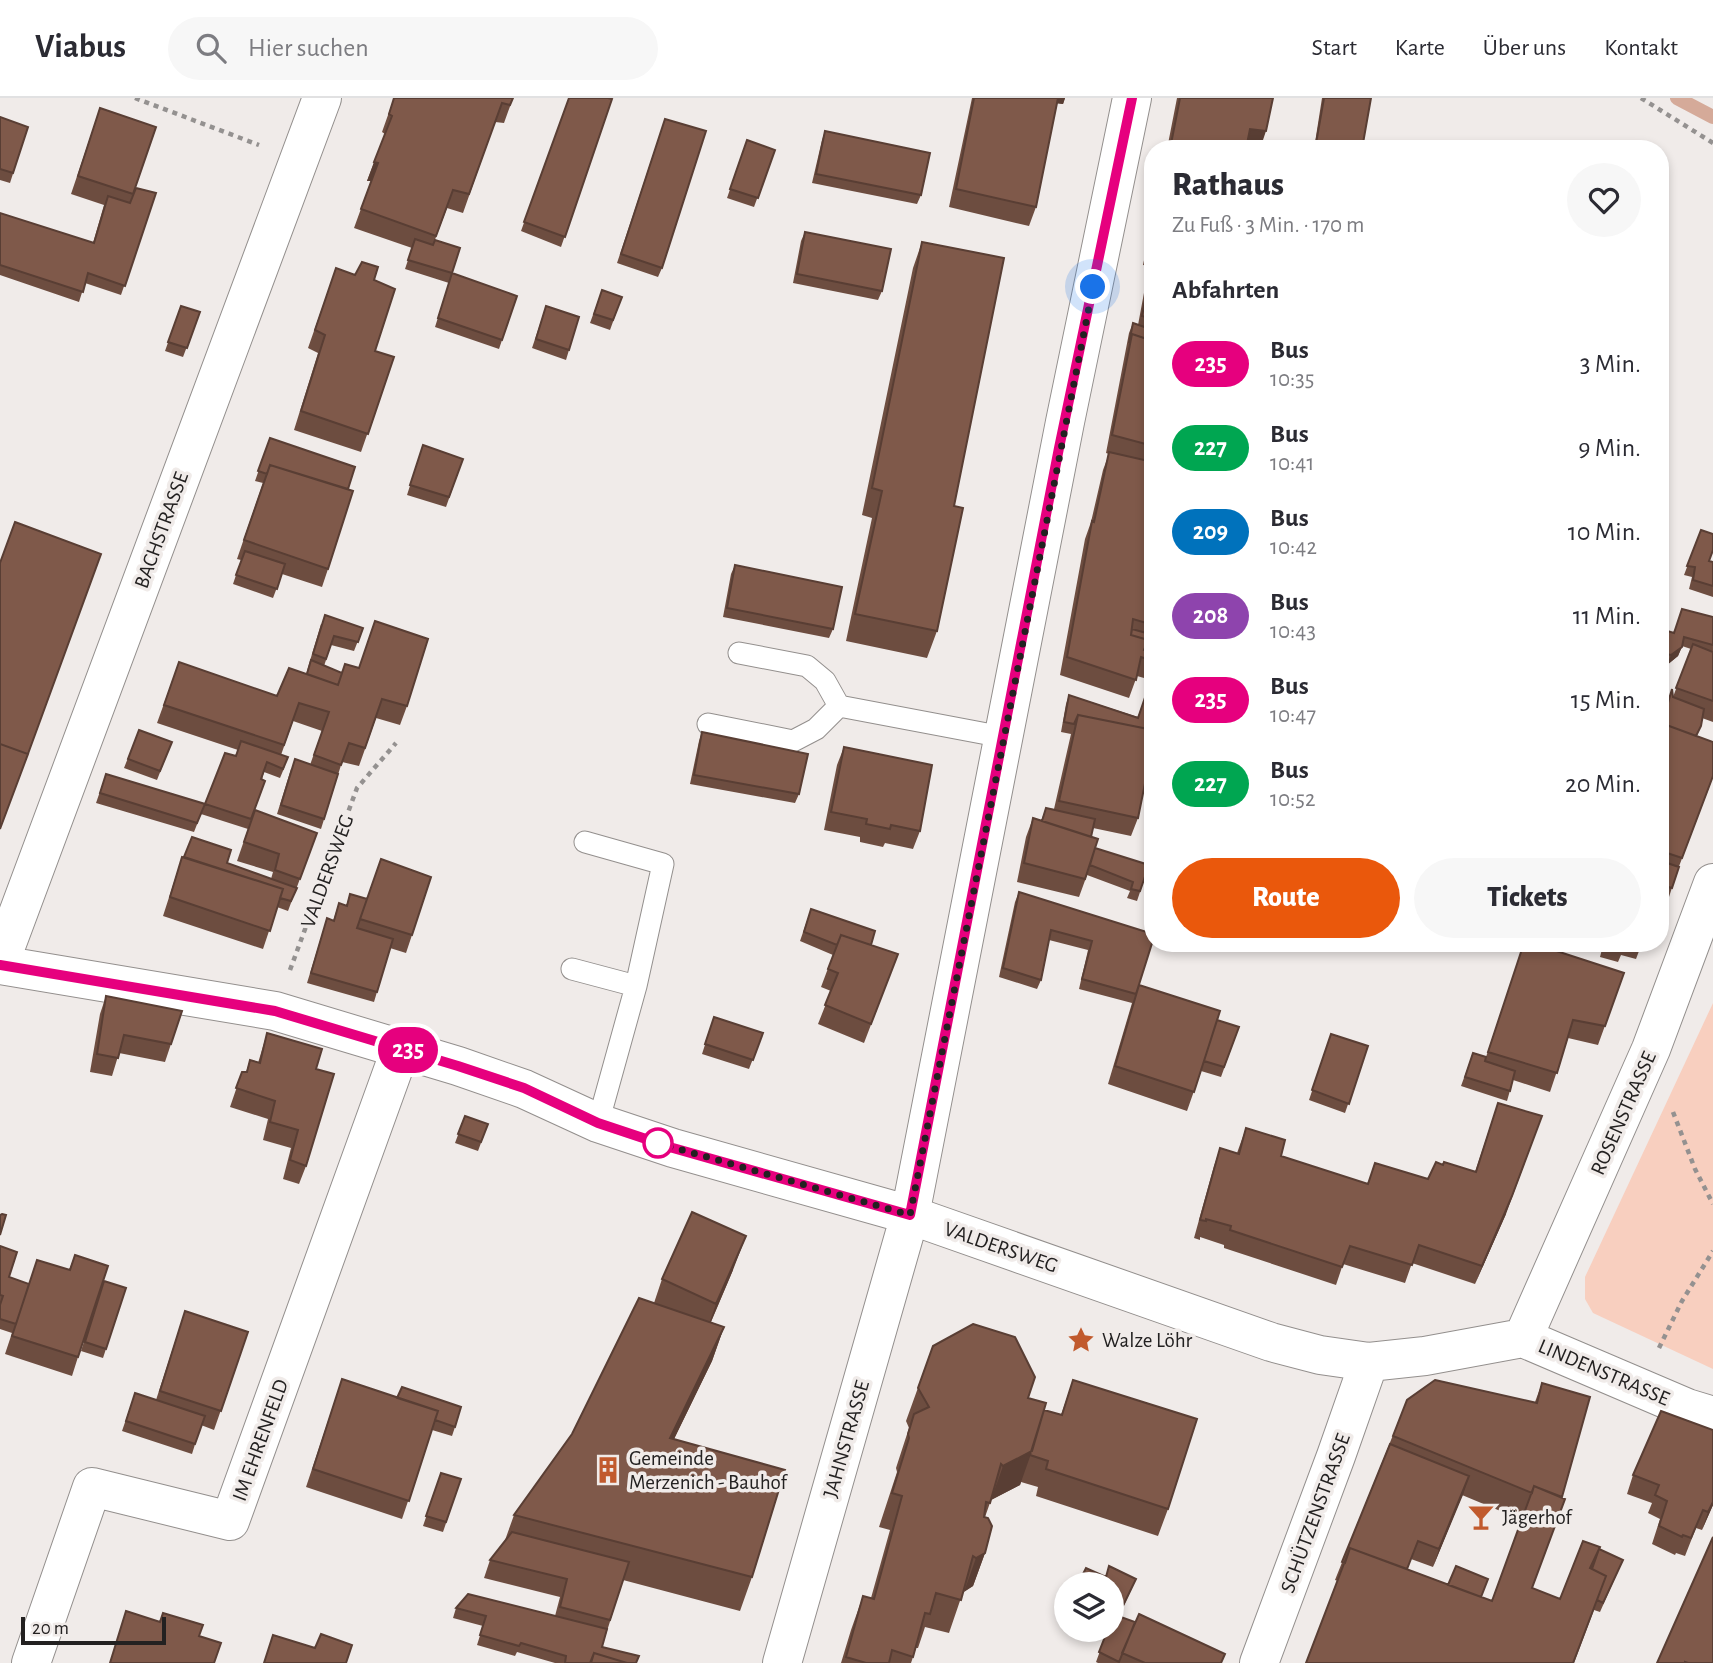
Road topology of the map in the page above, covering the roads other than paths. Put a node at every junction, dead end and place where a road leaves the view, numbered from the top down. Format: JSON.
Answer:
{"nodes":[{"id":1,"x":322,"y":98,"type":"edge"},
{"id":2,"x":1132,"y":98,"type":"edge"},
{"id":3,"x":739,"y":653,"type":"dead end"},
{"id":4,"x":839,"y":706,"type":"junction"},
{"id":5,"x":708,"y":724,"type":"dead end"},
{"id":6,"x":1003,"y":737,"type":"junction"},
{"id":7,"x":585,"y":842,"type":"dead end"},
{"id":8,"x":1713,"y":883,"type":"edge"},
{"id":9,"x":0,"y":964,"type":"edge"},
{"id":10,"x":572,"y":969,"type":"dead end"},
{"id":11,"x":636,"y":986,"type":"junction"},
{"id":12,"x":401,"y":1048,"type":"junction"},
{"id":13,"x":598,"y":1123,"type":"junction"},
{"id":14,"x":910,"y":1215,"type":"junction"},
{"id":15,"x":1523,"y":1338,"type":"junction"},
{"id":16,"x":1369,"y":1362,"type":"junction"},
{"id":17,"x":1713,"y":1416,"type":"edge"},
{"id":18,"x":31,"y":1663,"type":"edge"},
{"id":19,"x":782,"y":1663,"type":"edge"},
{"id":20,"x":1259,"y":1663,"type":"edge"}],
"edges":[{"from":1,"to":9,"type":"street","name":"BACHSTRASSE"},
{"from":2,"to":6,"type":"street","name":"JAHNSTRASSE"},
{"from":3,"to":4,"type":"lane"},
{"from":4,"to":5,"type":"lane"},
{"from":4,"to":6,"type":"lane"},
{"from":6,"to":14,"type":"street","name":"JAHNSTRASSE"},
{"from":7,"to":11,"type":"lane"},
{"from":8,"to":15,"type":"street","name":"ROSENSTRASSE"},
{"from":9,"to":12,"type":"street","name":"VALDERSWEG"},
{"from":10,"to":11,"type":"lane"},
{"from":11,"to":13,"type":"lane"},
{"from":12,"to":13,"type":"street","name":"VALDERSWEG"},
{"from":12,"to":18,"type":"street","name":"IM EHRENFELD"},
{"from":13,"to":14,"type":"street","name":"VALDERSWEG"},
{"from":14,"to":16,"type":"street","name":"VALDERSWEG"},
{"from":14,"to":19,"type":"street","name":"JAHNSTRASSE"},
{"from":15,"to":16,"type":"street","name":"LINDENSTRASSE"},
{"from":15,"to":17,"type":"street","name":"LINDENSTRASSE"},
{"from":16,"to":20,"type":"street","name":"SCHÜTZENSTRASSE"}]}
